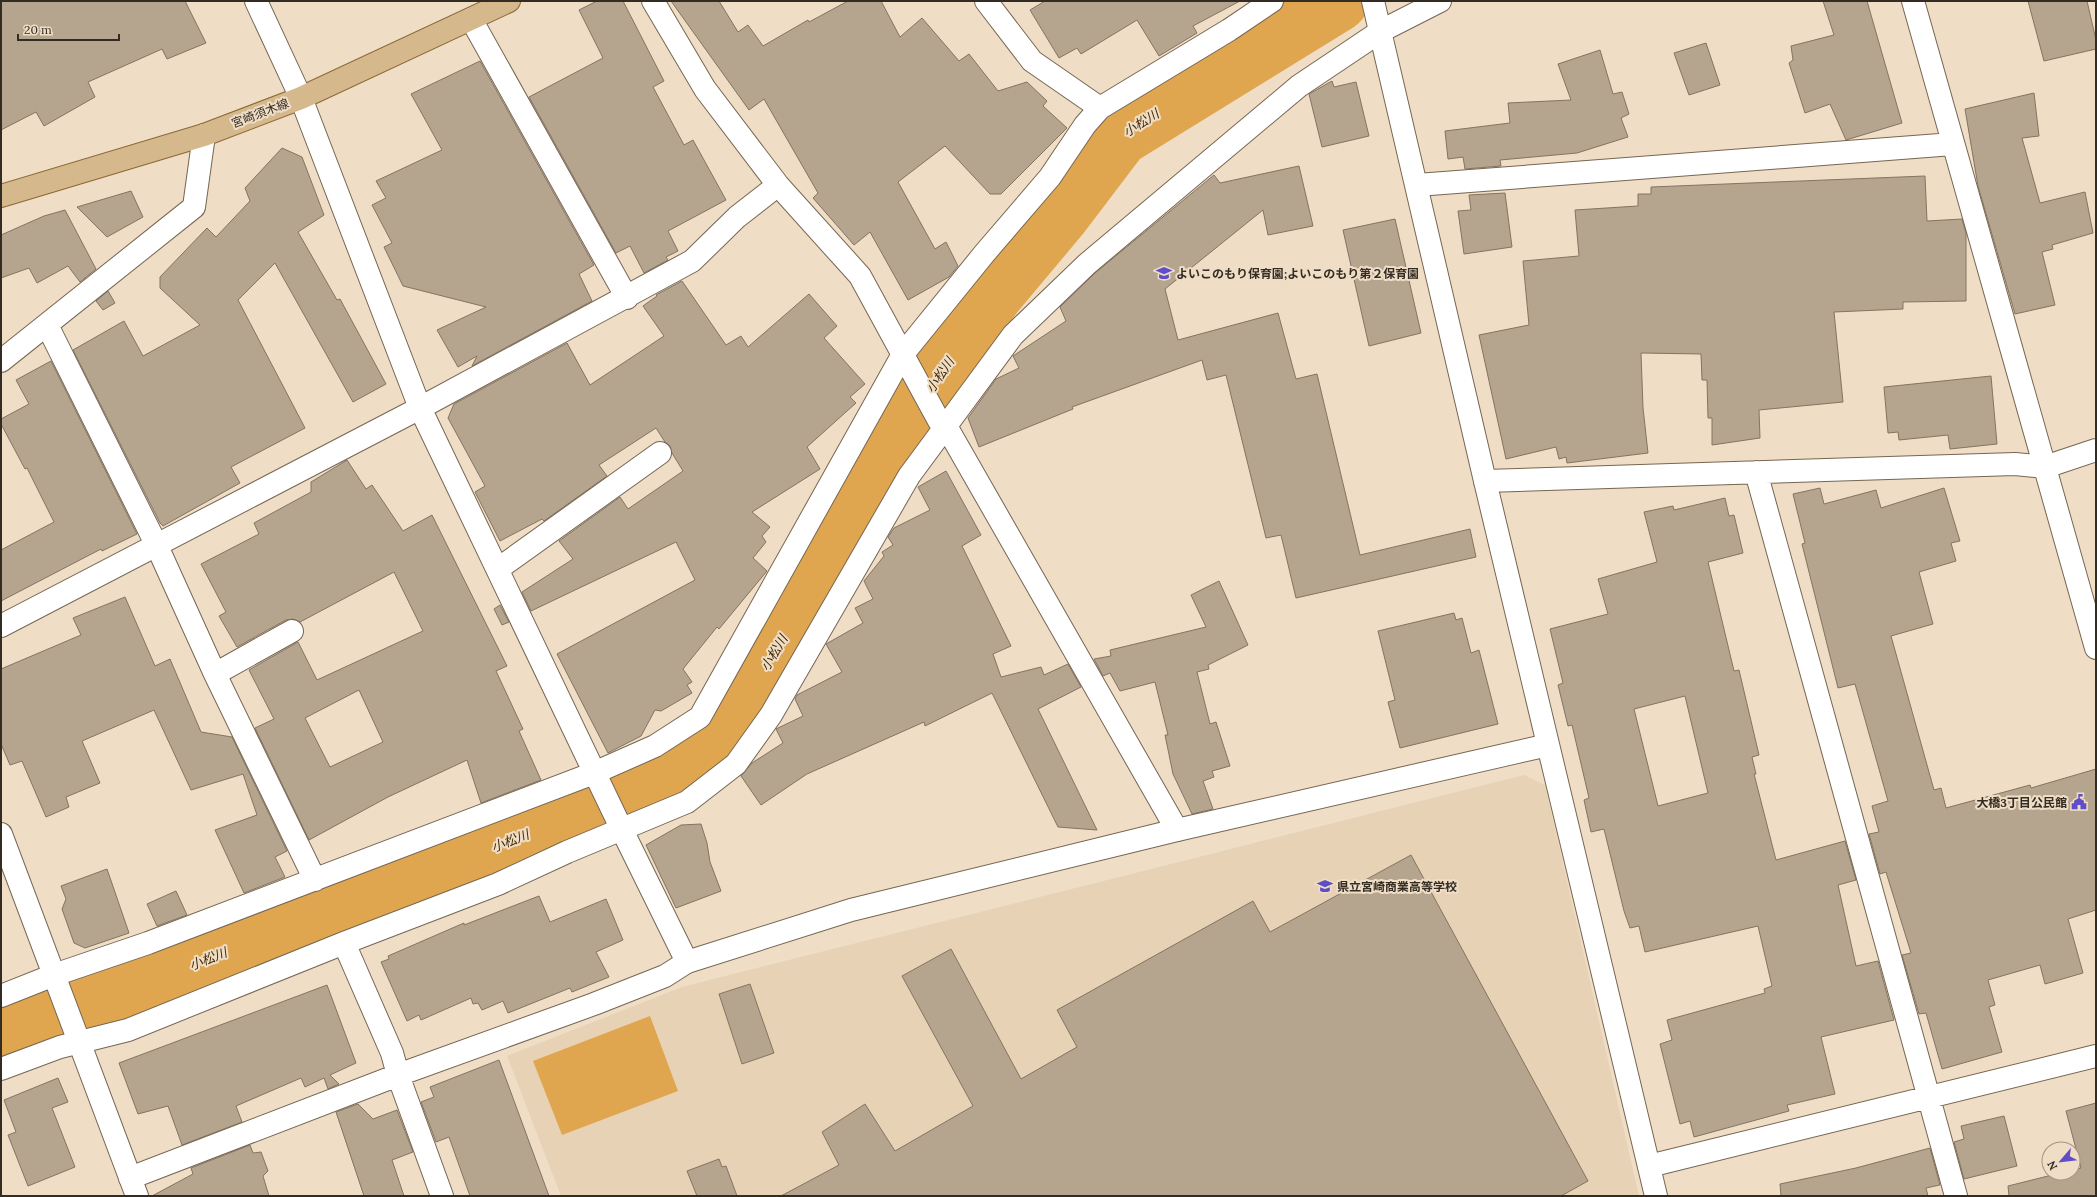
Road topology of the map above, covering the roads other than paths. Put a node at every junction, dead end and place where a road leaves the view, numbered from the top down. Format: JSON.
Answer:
{"nodes":[{"id":1,"x":256,"y":1,"type":"edge"},
{"id":2,"x":509,"y":1,"type":"edge"},
{"id":3,"x":653,"y":1,"type":"edge"},
{"id":4,"x":986,"y":1,"type":"edge"},
{"id":5,"x":1272,"y":1,"type":"edge"},
{"id":6,"x":1440,"y":1,"type":"edge"},
{"id":7,"x":1913,"y":1,"type":"edge"},
{"id":8,"x":1377,"y":15,"type":"edge"},
{"id":9,"x":471,"y":18,"type":"junction"},
{"id":10,"x":301,"y":98,"type":"junction"},
{"id":11,"x":1100,"y":108,"type":"junction"},
{"id":12,"x":204,"y":135,"type":"junction"},
{"id":13,"x":1953,"y":144,"type":"junction"},
{"id":14,"x":778,"y":185,"type":"junction"},
{"id":15,"x":1417,"y":185,"type":"junction"},
{"id":16,"x":1,"y":196,"type":"edge"},
{"id":17,"x":627,"y":298,"type":"junction"},
{"id":18,"x":47,"y":325,"type":"junction"},
{"id":19,"x":903,"y":354,"type":"junction"},
{"id":20,"x":1,"y":361,"type":"edge"},
{"id":21,"x":420,"y":408,"type":"junction"},
{"id":22,"x":942,"y":424,"type":"junction"},
{"id":23,"x":2096,"y":450,"type":"edge"},
{"id":24,"x":660,"y":453,"type":"dead end"},
{"id":25,"x":2045,"y":466,"type":"junction"},
{"id":26,"x":1756,"y":472,"type":"junction"},
{"id":27,"x":1485,"y":481,"type":"junction"},
{"id":28,"x":157,"y":546,"type":"junction"},
{"id":29,"x":498,"y":569,"type":"junction"},
{"id":30,"x":1,"y":626,"type":"edge"},
{"id":31,"x":292,"y":631,"type":"dead end"},
{"id":32,"x":2096,"y":648,"type":"edge"},
{"id":33,"x":215,"y":674,"type":"junction"},
{"id":34,"x":1548,"y":745,"type":"junction"},
{"id":35,"x":594,"y":773,"type":"junction"},
{"id":36,"x":622,"y":830,"type":"junction"},
{"id":37,"x":1177,"y":830,"type":"junction"},
{"id":38,"x":1,"y":834,"type":"edge"},
{"id":39,"x":315,"y":880,"type":"junction"},
{"id":40,"x":344,"y":943,"type":"junction"},
{"id":41,"x":687,"y":962,"type":"junction"},
{"id":42,"x":56,"y":982,"type":"junction"},
{"id":43,"x":1,"y":996,"type":"edge"},
{"id":44,"x":79,"y":1042,"type":"junction"},
{"id":45,"x":2096,"y":1056,"type":"edge"},
{"id":46,"x":1,"y":1069,"type":"edge"},
{"id":47,"x":398,"y":1075,"type":"junction"},
{"id":48,"x":1929,"y":1096,"type":"junction"},
{"id":49,"x":1649,"y":1166,"type":"junction"},
{"id":50,"x":134,"y":1187,"type":"edge"},
{"id":51,"x":442,"y":1196,"type":"edge"},
{"id":52,"x":1656,"y":1196,"type":"edge"},
{"id":53,"x":1956,"y":1196,"type":"edge"}],
"edges":[{"from":1,"to":10,"type":"street"},
{"from":2,"to":9,"type":"main road","name":"宮崎須木線"},
{"from":3,"to":14,"type":"street"},
{"from":4,"to":11,"type":"street"},
{"from":5,"to":11,"type":"street"},
{"from":6,"to":8,"type":"street"},
{"from":7,"to":13,"type":"street"},
{"from":8,"to":15,"type":"street"},
{"from":8,"to":22,"type":"street"},
{"from":9,"to":10,"type":"main road","name":"宮崎須木線"},
{"from":9,"to":17,"type":"street"},
{"from":10,"to":12,"type":"main road","name":"宮崎須木線"},
{"from":10,"to":21,"type":"street"},
{"from":11,"to":19,"type":"street"},
{"from":12,"to":16,"type":"main road","name":"宮崎須木線"},
{"from":12,"to":18,"type":"street"},
{"from":13,"to":15,"type":"street"},
{"from":13,"to":25,"type":"street"},
{"from":14,"to":17,"type":"street"},
{"from":14,"to":19,"type":"street"},
{"from":15,"to":27,"type":"street"},
{"from":17,"to":21,"type":"street"},
{"from":18,"to":20,"type":"street"},
{"from":18,"to":28,"type":"street"},
{"from":19,"to":22,"type":"street"},
{"from":19,"to":35,"type":"street"},
{"from":21,"to":28,"type":"street"},
{"from":21,"to":29,"type":"street"},
{"from":22,"to":36,"type":"street"},
{"from":22,"to":37,"type":"street"},
{"from":23,"to":25,"type":"street"},
{"from":24,"to":29,"type":"street"},
{"from":25,"to":26,"type":"street"},
{"from":25,"to":32,"type":"street"},
{"from":26,"to":27,"type":"street"},
{"from":26,"to":48,"type":"street"},
{"from":27,"to":34,"type":"street"},
{"from":28,"to":30,"type":"street"},
{"from":28,"to":33,"type":"street"},
{"from":29,"to":35,"type":"street"},
{"from":31,"to":33,"type":"street"},
{"from":33,"to":39,"type":"street"},
{"from":34,"to":37,"type":"street"},
{"from":34,"to":49,"type":"street"},
{"from":35,"to":36,"type":"street"},
{"from":35,"to":39,"type":"street"},
{"from":36,"to":40,"type":"street"},
{"from":36,"to":41,"type":"street"},
{"from":37,"to":41,"type":"street"},
{"from":38,"to":42,"type":"street"},
{"from":39,"to":42,"type":"street"},
{"from":40,"to":44,"type":"street"},
{"from":40,"to":47,"type":"street"},
{"from":41,"to":47,"type":"street"},
{"from":42,"to":43,"type":"street"},
{"from":42,"to":44,"type":"street"},
{"from":44,"to":46,"type":"street"},
{"from":44,"to":50,"type":"street"},
{"from":45,"to":48,"type":"street"},
{"from":47,"to":50,"type":"street"},
{"from":47,"to":51,"type":"street"},
{"from":48,"to":49,"type":"street"},
{"from":48,"to":53,"type":"street"},
{"from":49,"to":52,"type":"street"}]}
